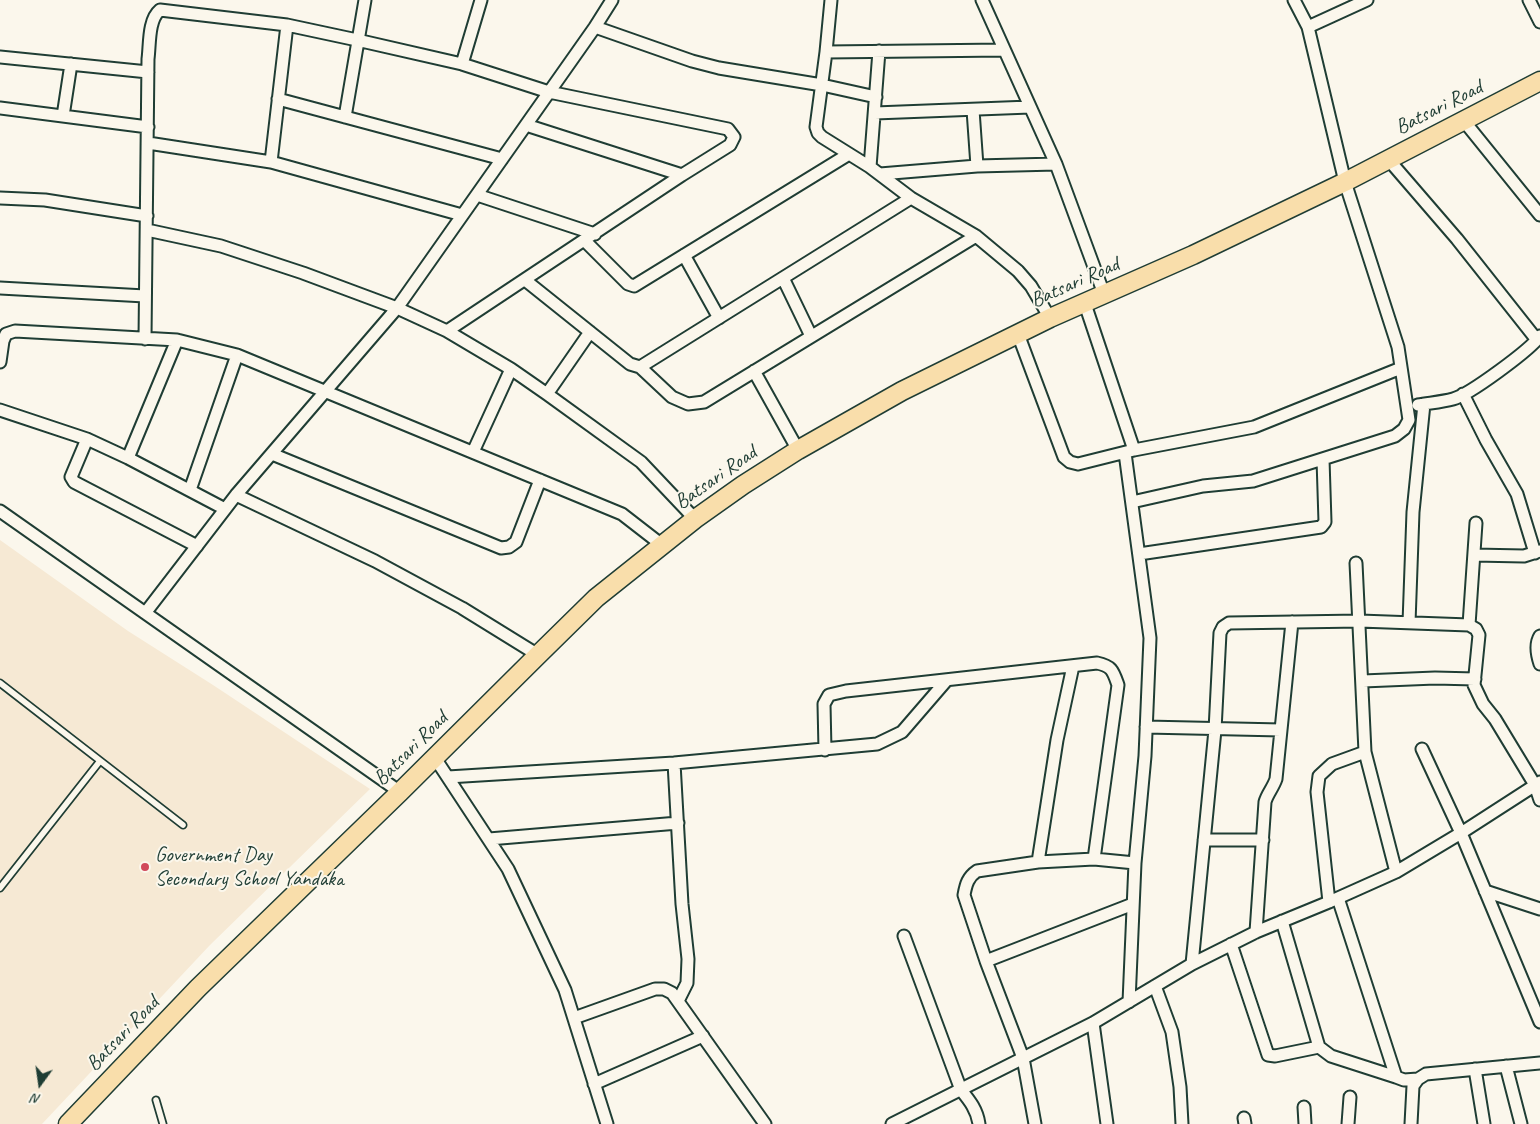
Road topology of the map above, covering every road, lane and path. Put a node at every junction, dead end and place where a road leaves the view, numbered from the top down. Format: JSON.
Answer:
{"nodes":[{"id":1,"x":365,"y":0,"type":"edge"},
{"id":2,"x":481,"y":0,"type":"edge"},
{"id":3,"x":612,"y":0,"type":"edge"},
{"id":4,"x":831,"y":0,"type":"edge"},
{"id":5,"x":982,"y":0,"type":"edge"},
{"id":6,"x":1294,"y":0,"type":"edge"},
{"id":7,"x":1365,"y":0,"type":"edge"},
{"id":8,"x":1529,"y":0,"type":"edge"},
{"id":9,"x":175,"y":6,"type":"edge"},
{"id":10,"x":1540,"y":22,"type":"edge"},
{"id":11,"x":287,"y":25,"type":"junction"},
{"id":12,"x":1308,"y":27,"type":"junction"},
{"id":13,"x":595,"y":28,"type":"junction"},
{"id":14,"x":357,"y":40,"type":"junction"},
{"id":15,"x":1004,"y":50,"type":"junction"},
{"id":16,"x":879,"y":51,"type":"junction"},
{"id":17,"x":826,"y":52,"type":"junction"},
{"id":18,"x":0,"y":58,"type":"edge"},
{"id":19,"x":71,"y":64,"type":"junction"},
{"id":20,"x":462,"y":64,"type":"junction"},
{"id":21,"x":148,"y":72,"type":"junction"},
{"id":22,"x":1540,"y":81,"type":"edge"},
{"id":23,"x":822,"y":85,"type":"junction"},
{"id":24,"x":550,"y":92,"type":"junction"},
{"id":25,"x":876,"y":97,"type":"junction"},
{"id":26,"x":278,"y":99,"type":"junction"},
{"id":27,"x":1030,"y":107,"type":"junction"},
{"id":28,"x":0,"y":108,"type":"edge"},
{"id":29,"x":973,"y":110,"type":"junction"},
{"id":30,"x":875,"y":113,"type":"junction"},
{"id":31,"x":63,"y":116,"type":"junction"},
{"id":32,"x":344,"y":117,"type":"junction"},
{"id":33,"x":1464,"y":121,"type":"junction"},
{"id":34,"x":526,"y":125,"type":"junction"},
{"id":35,"x":148,"y":127,"type":"junction"},
{"id":36,"x":148,"y":143,"type":"junction"},
{"id":37,"x":849,"y":154,"type":"junction"},
{"id":38,"x":502,"y":159,"type":"junction"},
{"id":39,"x":1388,"y":159,"type":"junction"},
{"id":40,"x":271,"y":162,"type":"junction"},
{"id":41,"x":1056,"y":164,"type":"junction"},
{"id":42,"x":977,"y":166,"type":"junction"},
{"id":43,"x":870,"y":167,"type":"junction"},
{"id":44,"x":880,"y":174,"type":"junction"},
{"id":45,"x":682,"y":175,"type":"junction"},
{"id":46,"x":1345,"y":182,"type":"junction"},
{"id":47,"x":477,"y":195,"type":"junction"},
{"id":48,"x":0,"y":198,"type":"edge"},
{"id":49,"x":910,"y":198,"type":"junction"},
{"id":50,"x":462,"y":215,"type":"junction"},
{"id":51,"x":1540,"y":215,"type":"edge"},
{"id":52,"x":147,"y":216,"type":"junction"},
{"id":53,"x":147,"y":230,"type":"junction"},
{"id":54,"x":595,"y":234,"type":"junction"},
{"id":55,"x":976,"y":236,"type":"junction"},
{"id":56,"x":585,"y":241,"type":"junction"},
{"id":57,"x":684,"y":255,"type":"junction"},
{"id":58,"x":783,"y":278,"type":"junction"},
{"id":59,"x":524,"y":280,"type":"junction"},
{"id":60,"x":0,"y":288,"type":"edge"},
{"id":61,"x":1104,"y":294,"type":"junction"},
{"id":62,"x":145,"y":296,"type":"junction"},
{"id":63,"x":1084,"y":304,"type":"junction"},
{"id":64,"x":397,"y":308,"type":"junction"},
{"id":65,"x":719,"y":318,"type":"junction"},
{"id":66,"x":1050,"y":318,"type":"junction"},
{"id":67,"x":447,"y":331,"type":"junction"},
{"id":68,"x":590,"y":332,"type":"junction"},
{"id":69,"x":1018,"y":334,"type":"junction"},
{"id":70,"x":811,"y":336,"type":"junction"},
{"id":71,"x":1538,"y":338,"type":"edge"},
{"id":72,"x":144,"y":339,"type":"junction"},
{"id":73,"x":177,"y":340,"type":"junction"},
{"id":74,"x":237,"y":355,"type":"junction"},
{"id":75,"x":0,"y":362,"type":"edge"},
{"id":76,"x":640,"y":367,"type":"junction"},
{"id":77,"x":1401,"y":368,"type":"junction"},
{"id":78,"x":511,"y":369,"type":"junction"},
{"id":79,"x":754,"y":371,"type":"junction"},
{"id":80,"x":325,"y":392,"type":"junction"},
{"id":81,"x":547,"y":394,"type":"junction"},
{"id":82,"x":1463,"y":394,"type":"junction"},
{"id":83,"x":1424,"y":404,"type":"junction"},
{"id":84,"x":1407,"y":406,"type":"junction"},
{"id":85,"x":0,"y":410,"type":"edge"},
{"id":86,"x":87,"y":440,"type":"junction"},
{"id":87,"x":798,"y":450,"type":"junction"},
{"id":88,"x":473,"y":452,"type":"junction"},
{"id":89,"x":1130,"y":452,"type":"junction"},
{"id":90,"x":272,"y":454,"type":"junction"},
{"id":91,"x":128,"y":458,"type":"junction"},
{"id":92,"x":1323,"y":459,"type":"junction"},
{"id":93,"x":540,"y":480,"type":"junction"},
{"id":94,"x":190,"y":490,"type":"junction"},
{"id":95,"x":236,"y":494,"type":"junction"},
{"id":96,"x":1132,"y":502,"type":"junction"},
{"id":97,"x":225,"y":509,"type":"junction"},
{"id":98,"x":0,"y":511,"type":"edge"},
{"id":99,"x":695,"y":519,"type":"junction"},
{"id":100,"x":1476,"y":523,"type":"dead end"},
{"id":101,"x":662,"y":545,"type":"junction"},
{"id":102,"x":197,"y":546,"type":"junction"},
{"id":103,"x":1537,"y":552,"type":"edge"},
{"id":104,"x":1139,"y":554,"type":"junction"},
{"id":105,"x":1474,"y":555,"type":"junction"},
{"id":106,"x":1356,"y":563,"type":"dead end"},
{"id":107,"x":146,"y":612,"type":"junction"},
{"id":108,"x":1360,"y":621,"type":"junction"},
{"id":109,"x":1292,"y":622,"type":"junction"},
{"id":110,"x":1409,"y":623,"type":"junction"},
{"id":111,"x":1469,"y":625,"type":"junction"},
{"id":112,"x":1540,"y":636,"type":"edge"},
{"id":113,"x":538,"y":655,"type":"junction"},
{"id":114,"x":1540,"y":664,"type":"edge"},
{"id":115,"x":1072,"y":666,"type":"junction"},
{"id":116,"x":1474,"y":679,"type":"junction"},
{"id":117,"x":946,"y":681,"type":"junction"},
{"id":118,"x":1363,"y":681,"type":"junction"},
{"id":119,"x":0,"y":683,"type":"edge"},
{"id":120,"x":1146,"y":727,"type":"junction"},
{"id":121,"x":1215,"y":730,"type":"junction"},
{"id":122,"x":1281,"y":730,"type":"junction"},
{"id":123,"x":1422,"y":749,"type":"dead end"},
{"id":124,"x":825,"y":750,"type":"junction"},
{"id":125,"x":1365,"y":752,"type":"junction"},
{"id":126,"x":434,"y":758,"type":"junction"},
{"id":127,"x":100,"y":761,"type":"junction"},
{"id":128,"x":674,"y":763,"type":"junction"},
{"id":129,"x":448,"y":777,"type":"junction"},
{"id":130,"x":1538,"y":783,"type":"edge"},
{"id":131,"x":400,"y":792,"type":"junction"},
{"id":132,"x":1540,"y":800,"type":"edge"},
{"id":133,"x":678,"y":823,"type":"junction"},
{"id":134,"x":183,"y":825,"type":"dead end"},
{"id":135,"x":1461,"y":833,"type":"junction"},
{"id":136,"x":489,"y":839,"type":"junction"},
{"id":137,"x":1204,"y":840,"type":"junction"},
{"id":138,"x":1263,"y":840,"type":"junction"},
{"id":139,"x":1094,"y":859,"type":"junction"},
{"id":140,"x":1038,"y":862,"type":"junction"},
{"id":141,"x":1135,"y":863,"type":"junction"},
{"id":142,"x":1396,"y":872,"type":"junction"},
{"id":143,"x":0,"y":888,"type":"edge"},
{"id":144,"x":1485,"y":891,"type":"junction"},
{"id":145,"x":1334,"y":900,"type":"junction"},
{"id":146,"x":1133,"y":904,"type":"junction"},
{"id":147,"x":1540,"y":909,"type":"edge"},
{"id":148,"x":1282,"y":921,"type":"junction"},
{"id":149,"x":1256,"y":932,"type":"junction"},
{"id":150,"x":904,"y":936,"type":"dead end"},
{"id":151,"x":1231,"y":944,"type":"junction"},
{"id":152,"x":986,"y":961,"type":"junction"},
{"id":153,"x":1192,"y":964,"type":"junction"},
{"id":154,"x":1155,"y":986,"type":"junction"},
{"id":155,"x":678,"y":1001,"type":"junction"},
{"id":156,"x":1129,"y":1002,"type":"junction"},
{"id":157,"x":574,"y":1018,"type":"junction"},
{"id":158,"x":1540,"y":1022,"type":"edge"},
{"id":159,"x":1093,"y":1023,"type":"junction"},
{"id":160,"x":703,"y":1036,"type":"junction"},
{"id":161,"x":1319,"y":1048,"type":"junction"},
{"id":162,"x":1023,"y":1058,"type":"junction"},
{"id":163,"x":1540,"y":1063,"type":"edge"},
{"id":164,"x":1506,"y":1066,"type":"junction"},
{"id":165,"x":1475,"y":1069,"type":"junction"},
{"id":166,"x":1396,"y":1077,"type":"junction"},
{"id":167,"x":1418,"y":1079,"type":"junction"},
{"id":168,"x":594,"y":1084,"type":"junction"},
{"id":169,"x":961,"y":1090,"type":"junction"},
{"id":170,"x":1350,"y":1097,"type":"dead end"},
{"id":171,"x":156,"y":1100,"type":"dead end"},
{"id":172,"x":1304,"y":1107,"type":"dead end"},
{"id":173,"x":913,"y":1119,"type":"edge"},
{"id":174,"x":68,"y":1124,"type":"edge"},
{"id":175,"x":163,"y":1124,"type":"edge"},
{"id":176,"x":607,"y":1124,"type":"edge"},
{"id":177,"x":765,"y":1124,"type":"edge"},
{"id":178,"x":892,"y":1124,"type":"edge"},
{"id":179,"x":979,"y":1124,"type":"edge"},
{"id":180,"x":1035,"y":1124,"type":"edge"},
{"id":181,"x":1107,"y":1124,"type":"edge"},
{"id":182,"x":1182,"y":1124,"type":"edge"},
{"id":183,"x":1305,"y":1124,"type":"edge"},
{"id":184,"x":1348,"y":1124,"type":"edge"},
{"id":185,"x":1411,"y":1124,"type":"edge"},
{"id":186,"x":1484,"y":1124,"type":"edge"},
{"id":187,"x":1521,"y":1124,"type":"edge"}],
"edges":[{"from":1,"to":14,"type":"street"},
{"from":2,"to":20,"type":"street"},
{"from":3,"to":13,"type":"street"},
{"from":4,"to":17,"type":"street"},
{"from":5,"to":15,"type":"street"},
{"from":6,"to":12,"type":"street"},
{"from":7,"to":12,"type":"street"},
{"from":8,"to":10,"type":"street"},
{"from":9,"to":11,"type":"street"},
{"from":9,"to":21,"type":"street"},
{"from":11,"to":14,"type":"street"},
{"from":11,"to":26,"type":"street"},
{"from":12,"to":46,"type":"street"},
{"from":13,"to":23,"type":"street"},
{"from":13,"to":24,"type":"street"},
{"from":14,"to":20,"type":"street"},
{"from":14,"to":32,"type":"street"},
{"from":15,"to":16,"type":"street"},
{"from":15,"to":27,"type":"street"},
{"from":16,"to":17,"type":"street"},
{"from":16,"to":25,"type":"street"},
{"from":17,"to":23,"type":"street"},
{"from":18,"to":19,"type":"street"},
{"from":19,"to":21,"type":"street"},
{"from":19,"to":31,"type":"street"},
{"from":20,"to":24,"type":"street"},
{"from":21,"to":35,"type":"street"},
{"from":22,"to":33,"type":"main road","name":"Batsari Road"},
{"from":23,"to":25,"type":"street"},
{"from":23,"to":37,"type":"street"},
{"from":24,"to":34,"type":"street"},
{"from":24,"to":45,"type":"street"},
{"from":25,"to":30,"type":"street"},
{"from":26,"to":32,"type":"street"},
{"from":26,"to":40,"type":"street"},
{"from":27,"to":29,"type":"street"},
{"from":27,"to":41,"type":"street"},
{"from":28,"to":31,"type":"street"},
{"from":29,"to":30,"type":"street"},
{"from":29,"to":42,"type":"street"},
{"from":30,"to":43,"type":"street"},
{"from":31,"to":35,"type":"street"},
{"from":32,"to":38,"type":"street"},
{"from":33,"to":39,"type":"main road","name":"Batsari Road"},
{"from":33,"to":51,"type":"street"},
{"from":34,"to":38,"type":"street"},
{"from":34,"to":45,"type":"street"},
{"from":35,"to":36,"type":"street"},
{"from":36,"to":40,"type":"street"},
{"from":36,"to":52,"type":"street"},
{"from":37,"to":43,"type":"street"},
{"from":37,"to":57,"type":"street"},
{"from":38,"to":47,"type":"street"},
{"from":39,"to":46,"type":"main road","name":"Batsari Road"},
{"from":39,"to":71,"type":"street"},
{"from":40,"to":50,"type":"street"},
{"from":41,"to":42,"type":"street"},
{"from":41,"to":61,"type":"street"},
{"from":42,"to":44,"type":"street"},
{"from":43,"to":44,"type":"street"},
{"from":44,"to":49,"type":"street"},
{"from":45,"to":54,"type":"street"},
{"from":46,"to":61,"type":"main road","name":"Batsari Road"},
{"from":46,"to":77,"type":"street"},
{"from":47,"to":50,"type":"street"},
{"from":47,"to":54,"type":"street"},
{"from":48,"to":52,"type":"street"},
{"from":49,"to":55,"type":"street"},
{"from":49,"to":58,"type":"street"},
{"from":50,"to":64,"type":"street"},
{"from":52,"to":53,"type":"street"},
{"from":53,"to":62,"type":"street"},
{"from":53,"to":64,"type":"street"},
{"from":54,"to":56,"type":"street"},
{"from":55,"to":66,"type":"street"},
{"from":55,"to":70,"type":"street"},
{"from":56,"to":57,"type":"street"},
{"from":56,"to":59,"type":"street"},
{"from":57,"to":65,"type":"street"},
{"from":58,"to":65,"type":"street"},
{"from":58,"to":70,"type":"street"},
{"from":59,"to":67,"type":"street"},
{"from":59,"to":68,"type":"street"},
{"from":60,"to":62,"type":"street"},
{"from":61,"to":63,"type":"main road","name":"Batsari Road"},
{"from":62,"to":72,"type":"street"},
{"from":63,"to":66,"type":"main road","name":"Batsari Road"},
{"from":63,"to":89,"type":"street"},
{"from":64,"to":67,"type":"street"},
{"from":64,"to":80,"type":"street"},
{"from":65,"to":76,"type":"street"},
{"from":66,"to":69,"type":"main road","name":"Batsari Road"},
{"from":67,"to":78,"type":"street"},
{"from":68,"to":76,"type":"street"},
{"from":68,"to":81,"type":"street"},
{"from":69,"to":87,"type":"main road","name":"Batsari Road"},
{"from":69,"to":89,"type":"street"},
{"from":70,"to":79,"type":"street"},
{"from":71,"to":82,"type":"street"},
{"from":72,"to":73,"type":"street"},
{"from":72,"to":75,"type":"street"},
{"from":73,"to":74,"type":"street"},
{"from":73,"to":91,"type":"street"},
{"from":74,"to":80,"type":"street"},
{"from":74,"to":94,"type":"street"},
{"from":76,"to":79,"type":"street"},
{"from":77,"to":84,"type":"street"},
{"from":77,"to":89,"type":"street"},
{"from":78,"to":81,"type":"street"},
{"from":78,"to":88,"type":"street"},
{"from":79,"to":87,"type":"street"},
{"from":80,"to":88,"type":"street"},
{"from":80,"to":90,"type":"street"},
{"from":81,"to":99,"type":"street"},
{"from":82,"to":83,"type":"street"},
{"from":82,"to":103,"type":"street"},
{"from":83,"to":84,"type":"street"},
{"from":83,"to":110,"type":"street"},
{"from":84,"to":92,"type":"street"},
{"from":85,"to":86,"type":"street"},
{"from":86,"to":91,"type":"street"},
{"from":86,"to":102,"type":"street"},
{"from":87,"to":99,"type":"main road","name":"Batsari Road"},
{"from":88,"to":93,"type":"street"},
{"from":89,"to":96,"type":"street"},
{"from":90,"to":93,"type":"street"},
{"from":90,"to":95,"type":"street"},
{"from":91,"to":94,"type":"street"},
{"from":92,"to":96,"type":"street"},
{"from":92,"to":104,"type":"street"},
{"from":93,"to":101,"type":"street"},
{"from":94,"to":97,"type":"street"},
{"from":95,"to":97,"type":"street"},
{"from":95,"to":113,"type":"street"},
{"from":96,"to":104,"type":"street"},
{"from":97,"to":102,"type":"street"},
{"from":98,"to":107,"type":"street"},
{"from":99,"to":101,"type":"main road","name":"Batsari Road"},
{"from":100,"to":105,"type":"street"},
{"from":101,"to":113,"type":"main road","name":"Batsari Road"},
{"from":102,"to":107,"type":"street"},
{"from":103,"to":105,"type":"street"},
{"from":104,"to":120,"type":"street"},
{"from":105,"to":111,"type":"street"},
{"from":106,"to":108,"type":"street"},
{"from":107,"to":131,"type":"street"},
{"from":108,"to":109,"type":"street"},
{"from":108,"to":110,"type":"street"},
{"from":108,"to":118,"type":"street"},
{"from":109,"to":121,"type":"street"},
{"from":109,"to":122,"type":"street"},
{"from":110,"to":111,"type":"street"},
{"from":111,"to":116,"type":"street"},
{"from":112,"to":114,"type":"street"},
{"from":113,"to":126,"type":"main road","name":"Batsari Road"},
{"from":115,"to":117,"type":"street"},
{"from":115,"to":139,"type":"street"},
{"from":115,"to":140,"type":"street"},
{"from":116,"to":118,"type":"street"},
{"from":116,"to":130,"type":"street"},
{"from":117,"to":124,"type":"street"},
{"from":117,"to":124,"type":"street"},
{"from":118,"to":125,"type":"street"},
{"from":119,"to":127,"type":"lane"},
{"from":120,"to":121,"type":"street"},
{"from":120,"to":141,"type":"street"},
{"from":121,"to":122,"type":"street"},
{"from":121,"to":137,"type":"street"},
{"from":122,"to":138,"type":"street"},
{"from":123,"to":135,"type":"street"},
{"from":124,"to":128,"type":"street"},
{"from":125,"to":142,"type":"street"},
{"from":125,"to":145,"type":"street"},
{"from":126,"to":129,"type":"street"},
{"from":126,"to":131,"type":"main road","name":"Batsari Road"},
{"from":127,"to":134,"type":"lane"},
{"from":127,"to":143,"type":"lane"},
{"from":128,"to":129,"type":"street"},
{"from":128,"to":133,"type":"street"},
{"from":129,"to":136,"type":"street"},
{"from":130,"to":132,"type":"street"},
{"from":130,"to":135,"type":"street"},
{"from":131,"to":174,"type":"main road","name":"Batsari Road"},
{"from":133,"to":136,"type":"street"},
{"from":133,"to":155,"type":"street"},
{"from":135,"to":142,"type":"street"},
{"from":135,"to":144,"type":"street"},
{"from":136,"to":157,"type":"street"},
{"from":137,"to":138,"type":"street"},
{"from":137,"to":153,"type":"street"},
{"from":138,"to":149,"type":"street"},
{"from":139,"to":140,"type":"street"},
{"from":139,"to":141,"type":"street"},
{"from":140,"to":152,"type":"street"},
{"from":141,"to":146,"type":"street"},
{"from":142,"to":145,"type":"street"},
{"from":144,"to":147,"type":"street"},
{"from":144,"to":158,"type":"street"},
{"from":145,"to":148,"type":"street"},
{"from":145,"to":166,"type":"street"},
{"from":146,"to":152,"type":"street"},
{"from":146,"to":156,"type":"street"},
{"from":148,"to":149,"type":"street"},
{"from":148,"to":161,"type":"street"},
{"from":149,"to":151,"type":"street"},
{"from":150,"to":169,"type":"street"},
{"from":151,"to":153,"type":"street"},
{"from":151,"to":161,"type":"street"},
{"from":152,"to":162,"type":"street"},
{"from":153,"to":154,"type":"street"},
{"from":154,"to":156,"type":"street"},
{"from":154,"to":182,"type":"street"},
{"from":155,"to":157,"type":"street"},
{"from":155,"to":160,"type":"street"},
{"from":156,"to":159,"type":"street"},
{"from":157,"to":168,"type":"street"},
{"from":159,"to":162,"type":"street"},
{"from":159,"to":181,"type":"street"},
{"from":160,"to":168,"type":"street"},
{"from":160,"to":177,"type":"street"},
{"from":161,"to":166,"type":"street"},
{"from":162,"to":169,"type":"street"},
{"from":162,"to":180,"type":"street"},
{"from":163,"to":164,"type":"street"},
{"from":164,"to":165,"type":"street"},
{"from":164,"to":187,"type":"street"},
{"from":165,"to":167,"type":"street"},
{"from":165,"to":186,"type":"street"},
{"from":166,"to":167,"type":"street"},
{"from":167,"to":185,"type":"street"},
{"from":168,"to":176,"type":"street"},
{"from":169,"to":173,"type":"street"},
{"from":169,"to":179,"type":"street"},
{"from":170,"to":184,"type":"street"},
{"from":171,"to":175,"type":"lane"},
{"from":172,"to":183,"type":"street"},
{"from":173,"to":178,"type":"street"}]}
